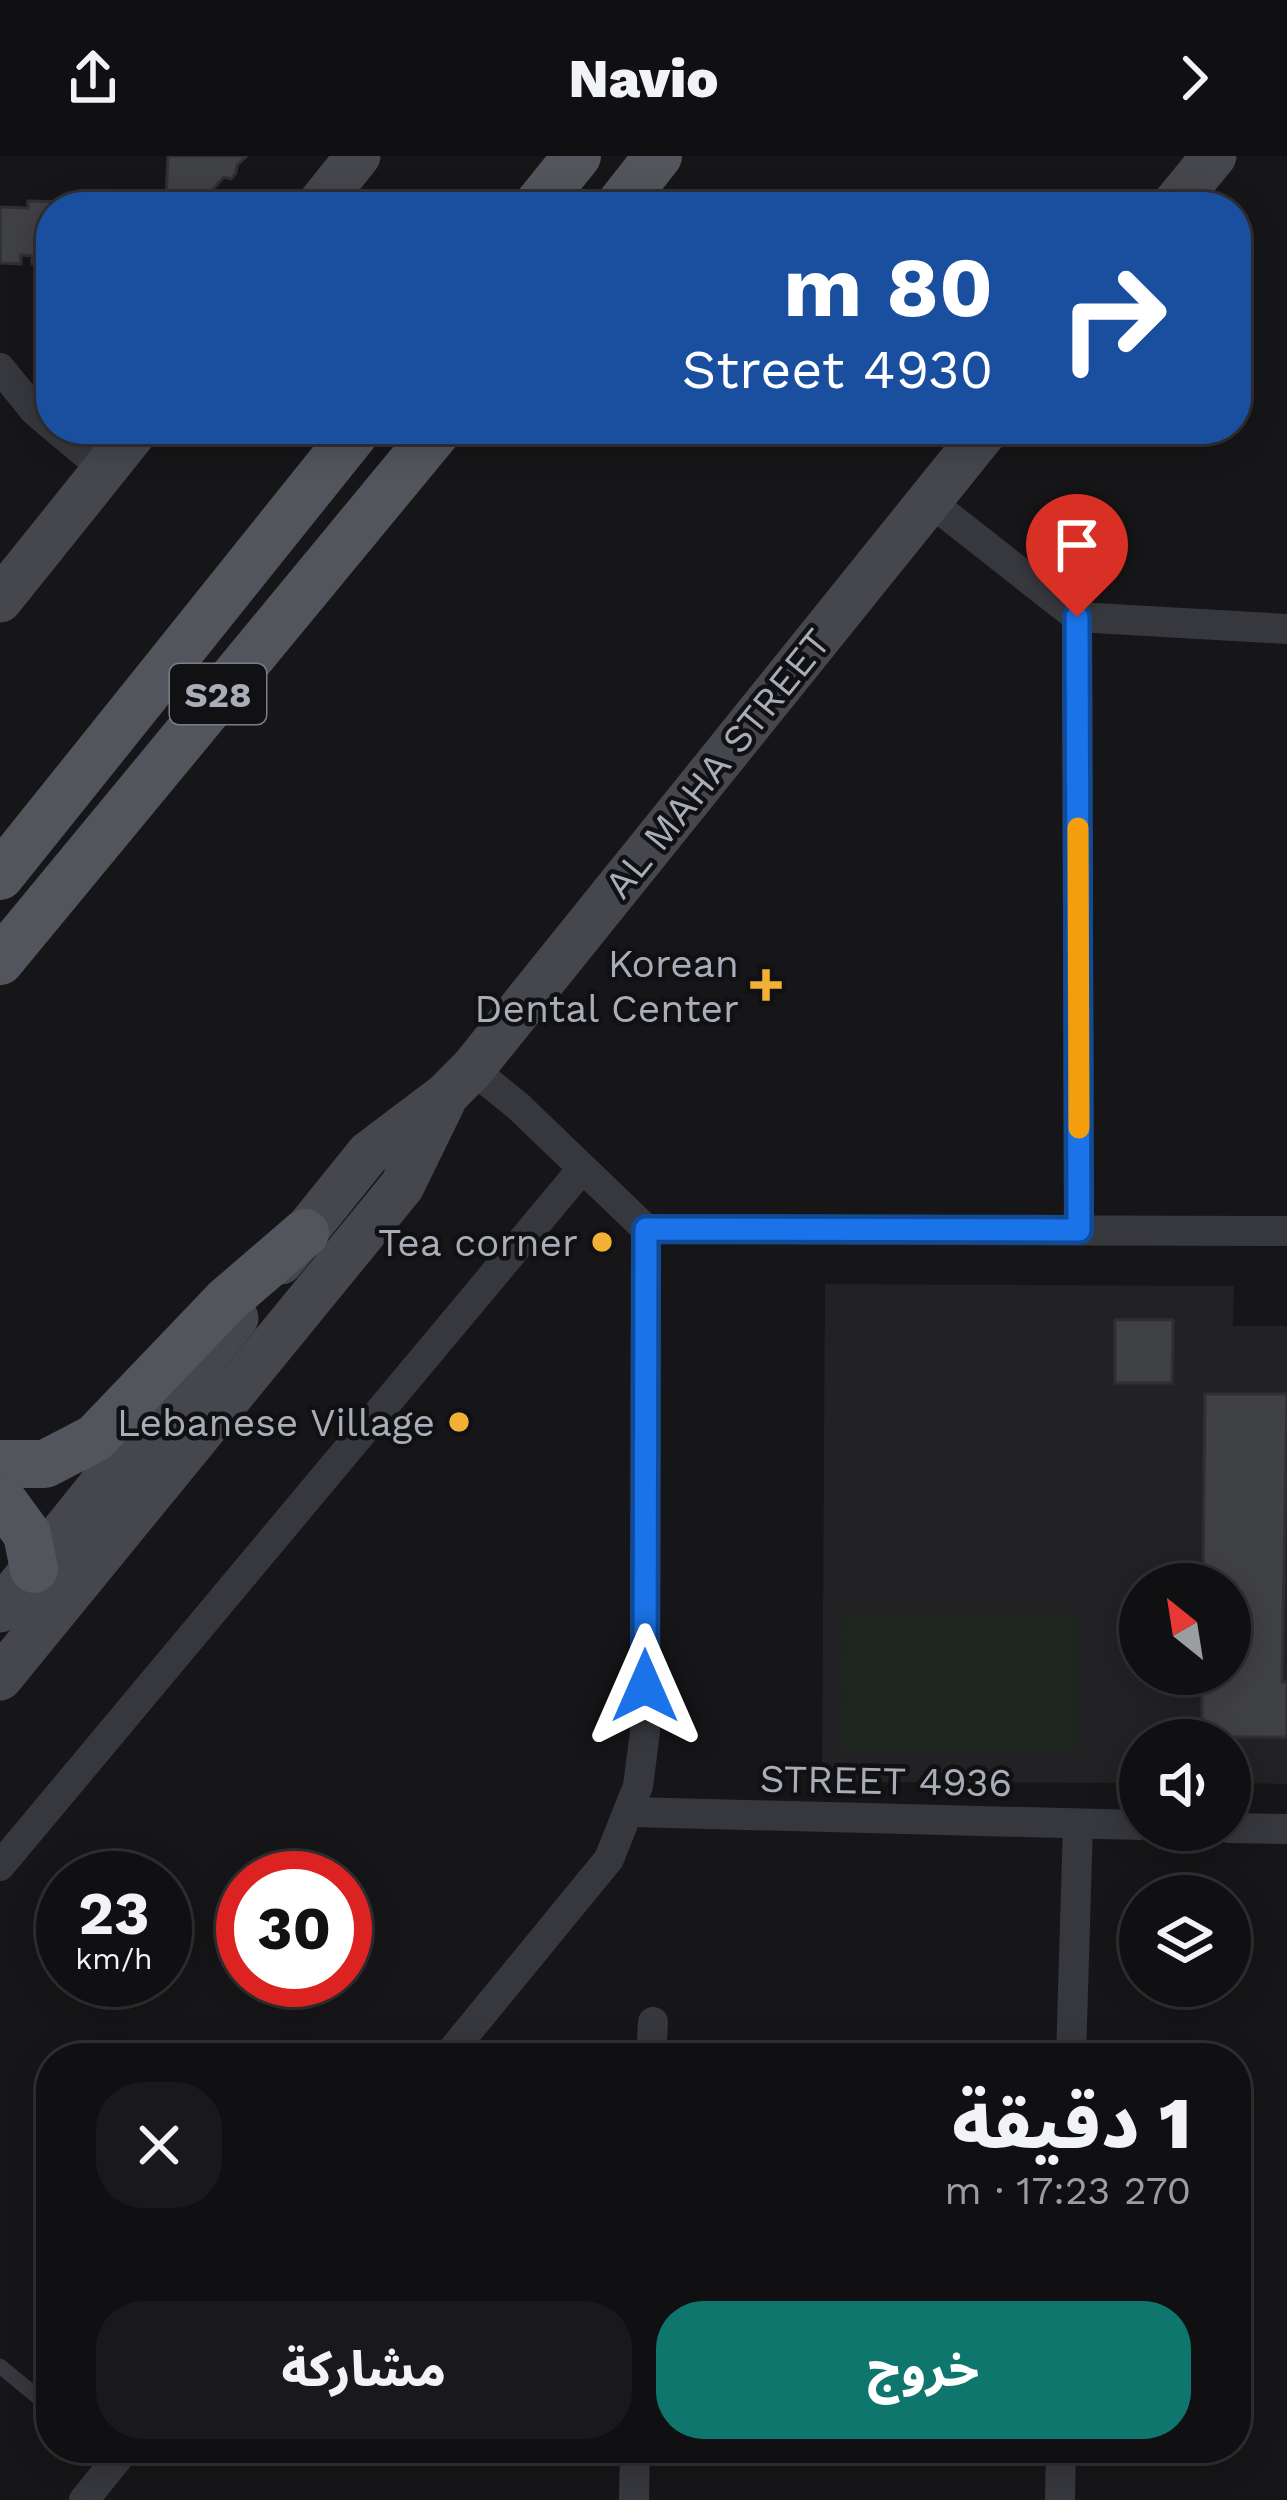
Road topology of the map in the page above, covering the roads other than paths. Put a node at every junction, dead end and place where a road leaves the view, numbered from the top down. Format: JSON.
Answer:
{"nodes":[{"id":1,"x":358,"y":156,"type":"edge"},
{"id":2,"x":577,"y":156,"type":"edge"},
{"id":3,"x":658,"y":156,"type":"edge"},
{"id":4,"x":1214,"y":156,"type":"edge"},
{"id":5,"x":329,"y":192,"type":"edge"},
{"id":6,"x":548,"y":192,"type":"edge"},
{"id":7,"x":630,"y":192,"type":"edge"},
{"id":8,"x":1184,"y":192,"type":"edge"},
{"id":9,"x":0,"y":368,"type":"edge"},
{"id":10,"x":36,"y":412,"type":"edge"},
{"id":11,"x":73,"y":444,"type":"edge"},
{"id":12,"x":125,"y":444,"type":"edge"},
{"id":13,"x":346,"y":444,"type":"edge"},
{"id":14,"x":427,"y":444,"type":"edge"},
{"id":15,"x":975,"y":444,"type":"edge"},
{"id":16,"x":104,"y":470,"type":"junction"},
{"id":17,"x":928,"y":500,"type":"junction"},
{"id":18,"x":0,"y":600,"type":"edge"},
{"id":19,"x":1077,"y":617,"type":"junction"},
{"id":20,"x":1282,"y":633,"type":"edge"},
{"id":21,"x":146,"y":781,"type":"junction"},
{"id":22,"x":0,"y":876,"type":"edge"},
{"id":23,"x":0,"y":961,"type":"edge"},
{"id":24,"x":0,"y":993,"type":"edge"},
{"id":25,"x":459,"y":1082,"type":"junction"},
{"id":26,"x":582,"y":1169,"type":"junction"},
{"id":27,"x":646,"y":1229,"type":"junction"},
{"id":28,"x":1079,"y":1230,"type":"junction"},
{"id":29,"x":1287,"y":1231,"type":"edge"},
{"id":30,"x":305,"y":1233,"type":"junction"},
{"id":31,"x":0,"y":1464,"type":"edge"},
{"id":32,"x":0,"y":1497,"type":"edge"},
{"id":33,"x":98,"y":1556,"type":"junction"},
{"id":34,"x":17,"y":1557,"type":"edge"},
{"id":35,"x":0,"y":1610,"type":"edge"},
{"id":36,"x":0,"y":1648,"type":"edge"},
{"id":37,"x":0,"y":1678,"type":"edge"},
{"id":38,"x":631,"y":1813,"type":"junction"},
{"id":39,"x":1078,"y":1824,"type":"junction"},
{"id":40,"x":1119,"y":1825,"type":"edge"},
{"id":41,"x":1251,"y":1828,"type":"edge"},
{"id":42,"x":1287,"y":1829,"type":"edge"},
{"id":43,"x":0,"y":1866,"type":"edge"},
{"id":44,"x":653,"y":2022,"type":"dead end"},
{"id":45,"x":459,"y":2043,"type":"edge"},
{"id":46,"x":652,"y":2043,"type":"edge"},
{"id":47,"x":1071,"y":2043,"type":"edge"},
{"id":48,"x":0,"y":2366,"type":"edge"},
{"id":49,"x":36,"y":2396,"type":"edge"},
{"id":50,"x":107,"y":2463,"type":"edge"},
{"id":51,"x":635,"y":2463,"type":"edge"},
{"id":52,"x":1061,"y":2463,"type":"edge"},
{"id":53,"x":84,"y":2500,"type":"edge"},
{"id":54,"x":634,"y":2500,"type":"edge"},
{"id":55,"x":1060,"y":2500,"type":"edge"}],
"edges":[{"from":1,"to":5,"type":"street"},
{"from":2,"to":6,"type":"main road"},
{"from":3,"to":7,"type":"main road"},
{"from":4,"to":8,"type":"street"},
{"from":9,"to":10,"type":"street"},
{"from":11,"to":16,"type":"street"},
{"from":12,"to":16,"type":"street"},
{"from":13,"to":22,"type":"main road","number":"S28"},
{"from":14,"to":21,"type":"main road","number":"S28"},
{"from":15,"to":17,"type":"street","name":"AL MAHA STREET"},
{"from":16,"to":18,"type":"street"},
{"from":17,"to":19,"type":"street"},
{"from":17,"to":25,"type":"street","name":"AL MAHA STREET"},
{"from":19,"to":20,"type":"street"},
{"from":19,"to":28,"type":"street"},
{"from":21,"to":23,"type":"main road","number":"S28"},
{"from":21,"to":24,"type":"main road"},
{"from":25,"to":26,"type":"street"},
{"from":25,"to":30,"type":"street","name":"AL MAHA STREET"},
{"from":25,"to":33,"type":"street","name":"AL MAHA STREET"},
{"from":26,"to":27,"type":"street"},
{"from":26,"to":43,"type":"street"},
{"from":27,"to":28,"type":"street"},
{"from":27,"to":38,"type":"street"},
{"from":28,"to":29,"type":"street"},
{"from":30,"to":31,"type":"main road"},
{"from":30,"to":34,"type":"street","name":"AL MAHA STREET"},
{"from":32,"to":34,"type":"main road"},
{"from":33,"to":34,"type":"street"},
{"from":33,"to":37,"type":"street","name":"AL MAHA STREET"},
{"from":34,"to":35,"type":"street","name":"AL MAHA STREET"},
{"from":34,"to":36,"type":"street"},
{"from":38,"to":39,"type":"street","name":"STREET 4936"},
{"from":38,"to":45,"type":"street"},
{"from":39,"to":40,"type":"street","name":"STREET 4936"},
{"from":39,"to":47,"type":"street"},
{"from":41,"to":42,"type":"street"},
{"from":44,"to":46,"type":"street"},
{"from":48,"to":49,"type":"lane"},
{"from":50,"to":53,"type":"street"},
{"from":51,"to":54,"type":"street"},
{"from":52,"to":55,"type":"street"}]}
